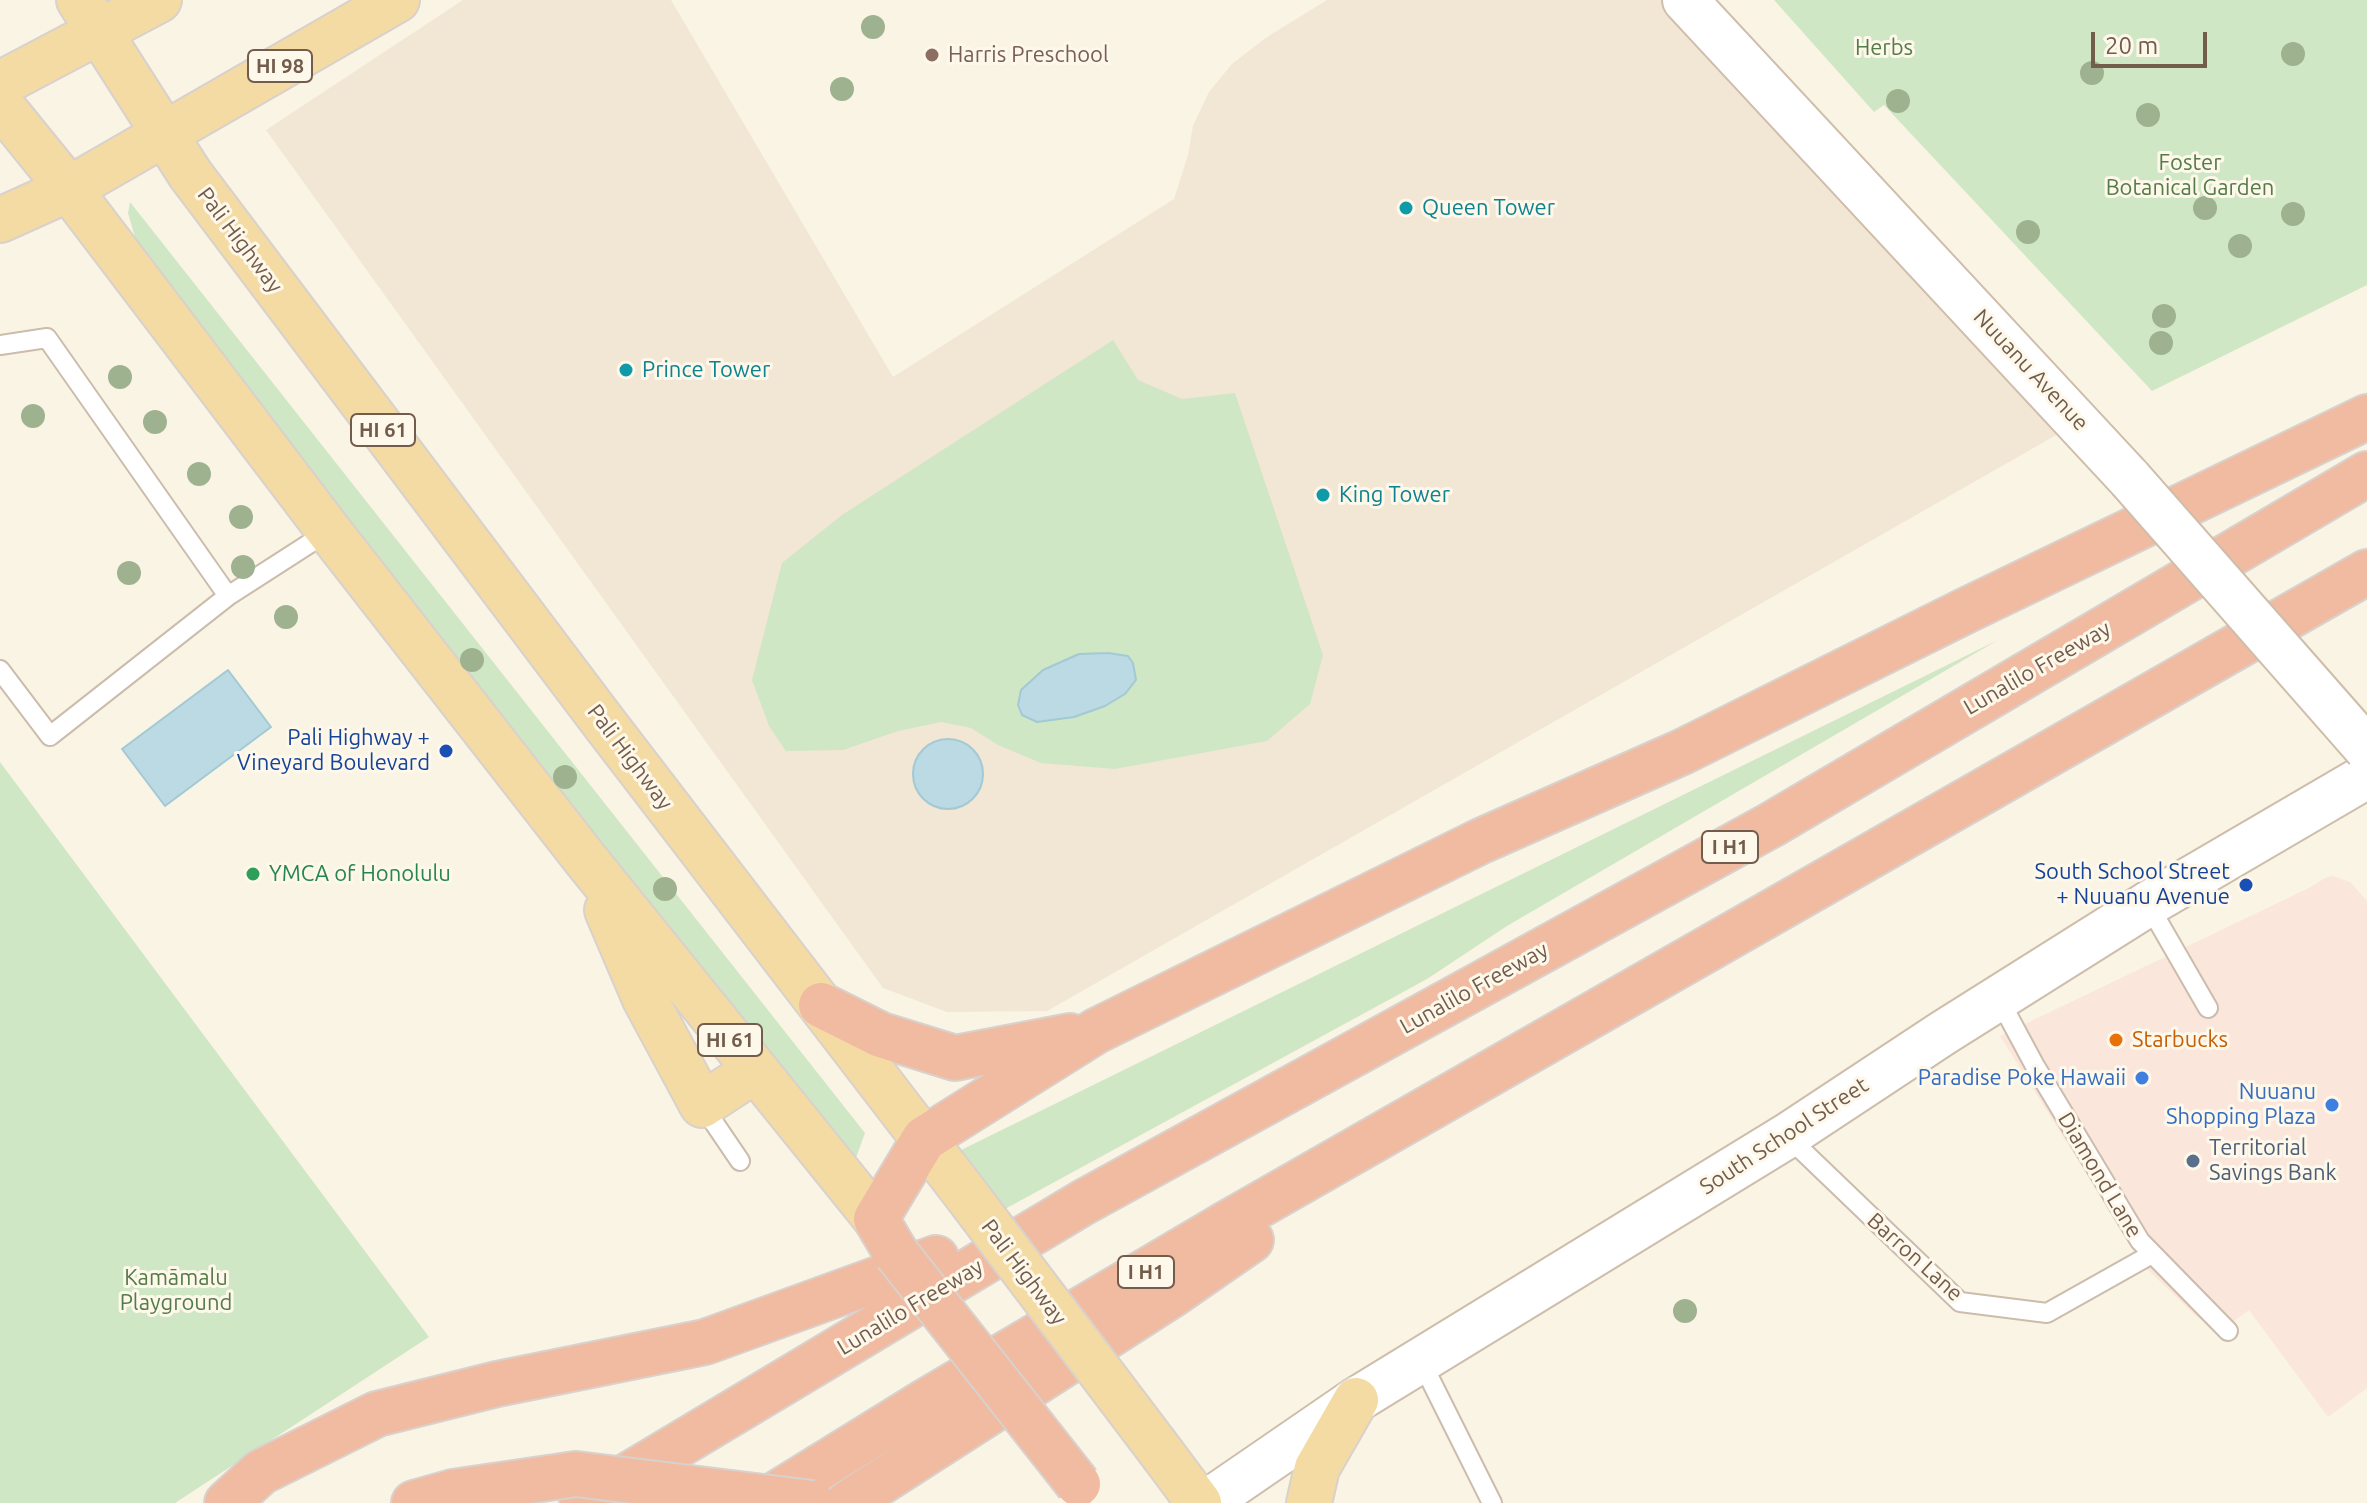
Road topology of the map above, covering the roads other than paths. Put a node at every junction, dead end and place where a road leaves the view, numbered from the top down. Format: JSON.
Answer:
{"nodes":[{"id":1,"x":159,"y":0,"type":"edge"},
{"id":2,"x":397,"y":0,"type":"edge"},
{"id":3,"x":1685,"y":0,"type":"edge"},
{"id":4,"x":90,"y":16,"type":"edge"},
{"id":5,"x":0,"y":84,"type":"edge"},
{"id":6,"x":0,"y":104,"type":"edge"},
{"id":7,"x":165,"y":136,"type":"junction"},
{"id":8,"x":69,"y":189,"type":"junction"},
{"id":9,"x":0,"y":220,"type":"edge"},
{"id":10,"x":0,"y":345,"type":"edge"},
{"id":11,"x":2367,"y":417,"type":"edge"},
{"id":12,"x":2367,"y":474,"type":"edge"},
{"id":13,"x":329,"y":531,"type":"junction"},
{"id":14,"x":2359,"y":579,"type":"edge"},
{"id":15,"x":228,"y":596,"type":"junction"},
{"id":16,"x":0,"y":670,"type":"edge"},
{"id":17,"x":2367,"y":749,"type":"edge"},
{"id":18,"x":2367,"y":776,"type":"edge"},
{"id":19,"x":586,"y":860,"type":"junction"},
{"id":20,"x":2148,"y":904,"type":"junction"},
{"id":21,"x":1999,"y":999,"type":"junction"},
{"id":22,"x":821,"y":1005,"type":"junction"},
{"id":23,"x":2208,"y":1008,"type":"dead end"},
{"id":24,"x":1096,"y":1031,"type":"junction"},
{"id":25,"x":1533,"y":1047,"type":"junction"},
{"id":26,"x":754,"y":1071,"type":"junction"},
{"id":27,"x":702,"y":1105,"type":"junction"},
{"id":28,"x":1787,"y":1136,"type":"junction"},
{"id":29,"x":924,"y":1139,"type":"junction"},
{"id":30,"x":740,"y":1161,"type":"dead end"},
{"id":31,"x":1084,"y":1202,"type":"junction"},
{"id":32,"x":886,"y":1236,"type":"junction"},
{"id":33,"x":2152,"y":1254,"type":"junction"},
{"id":34,"x":2228,"y":1331,"type":"dead end"},
{"id":35,"x":1421,"y":1361,"type":"junction"},
{"id":36,"x":1356,"y":1400,"type":"junction"},
{"id":37,"x":1086,"y":1494,"type":"edge"},
{"id":38,"x":433,"y":1498,"type":"edge"},
{"id":39,"x":227,"y":1503,"type":"edge"},
{"id":40,"x":582,"y":1503,"type":"edge"},
{"id":41,"x":762,"y":1503,"type":"edge"},
{"id":42,"x":812,"y":1503,"type":"edge"},
{"id":43,"x":848,"y":1503,"type":"edge"},
{"id":44,"x":1199,"y":1503,"type":"edge"},
{"id":45,"x":1206,"y":1503,"type":"edge"},
{"id":46,"x":1309,"y":1503,"type":"edge"},
{"id":47,"x":1492,"y":1503,"type":"edge"}],
"edges":[{"from":1,"to":4,"type":"main road"},
{"from":2,"to":7,"type":"main road","number":"HI 98"},
{"from":3,"to":17,"type":"main road","name":"Nuuanu Avenue","bridge":true},
{"from":4,"to":5,"type":"main road"},
{"from":4,"to":7,"type":"main road","name":"Pali Highway","number":"HI 61"},
{"from":6,"to":8,"type":"main road","number":"HI 61"},
{"from":7,"to":8,"type":"main road","number":"HI 98"},
{"from":7,"to":22,"type":"main road","name":"Pali Highway","number":"HI 61"},
{"from":8,"to":9,"type":"main road","number":"HI 98"},
{"from":8,"to":13,"type":"main road","number":"HI 61"},
{"from":10,"to":15,"type":"lane"},
{"from":11,"to":24,"type":"highway"},
{"from":12,"to":31,"type":"highway","name":"Lunalilo Freeway","number":"I H1"},
{"from":13,"to":15,"type":"lane"},
{"from":13,"to":19,"type":"main road","number":"HI 61"},
{"from":14,"to":25,"type":"highway","number":"I H1"},
{"from":15,"to":16,"type":"lane"},
{"from":18,"to":20,"type":"main road","name":"South School Street"},
{"from":19,"to":26,"type":"main road","number":"HI 61"},
{"from":19,"to":27,"type":"main road"},
{"from":20,"to":21,"type":"main road","name":"South School Street"},
{"from":20,"to":23,"type":"lane"},
{"from":21,"to":28,"type":"main road","name":"South School Street"},
{"from":21,"to":33,"type":"lane","name":"Diamond Lane"},
{"from":22,"to":24,"type":"highway"},
{"from":22,"to":29,"type":"main road","name":"Pali Highway","number":"HI 61"},
{"from":24,"to":29,"type":"highway"},
{"from":25,"to":41,"type":"highway","number":"I H1"},
{"from":25,"to":43,"type":"highway"},
{"from":26,"to":27,"type":"main road"},
{"from":26,"to":32,"type":"main road","number":"HI 61"},
{"from":27,"to":30,"type":"lane"},
{"from":28,"to":33,"type":"lane","name":"Barron Lane"},
{"from":28,"to":35,"type":"main road","name":"South School Street"},
{"from":29,"to":32,"type":"highway"},
{"from":29,"to":44,"type":"main road","name":"Pali Highway","number":"HI 61","bridge":true},
{"from":31,"to":39,"type":"highway"},
{"from":31,"to":40,"type":"highway","name":"Lunalilo Freeway","number":"I H1"},
{"from":32,"to":37,"type":"highway","number":"HI 61","bridge":true},
{"from":33,"to":34,"type":"lane","name":"Diamond Lane"},
{"from":35,"to":36,"type":"main road","name":"South School Street"},
{"from":35,"to":47,"type":"lane"},
{"from":36,"to":45,"type":"main road","name":"South School Street"},
{"from":36,"to":46,"type":"main road"},
{"from":38,"to":42,"type":"highway","bridge":true}]}
